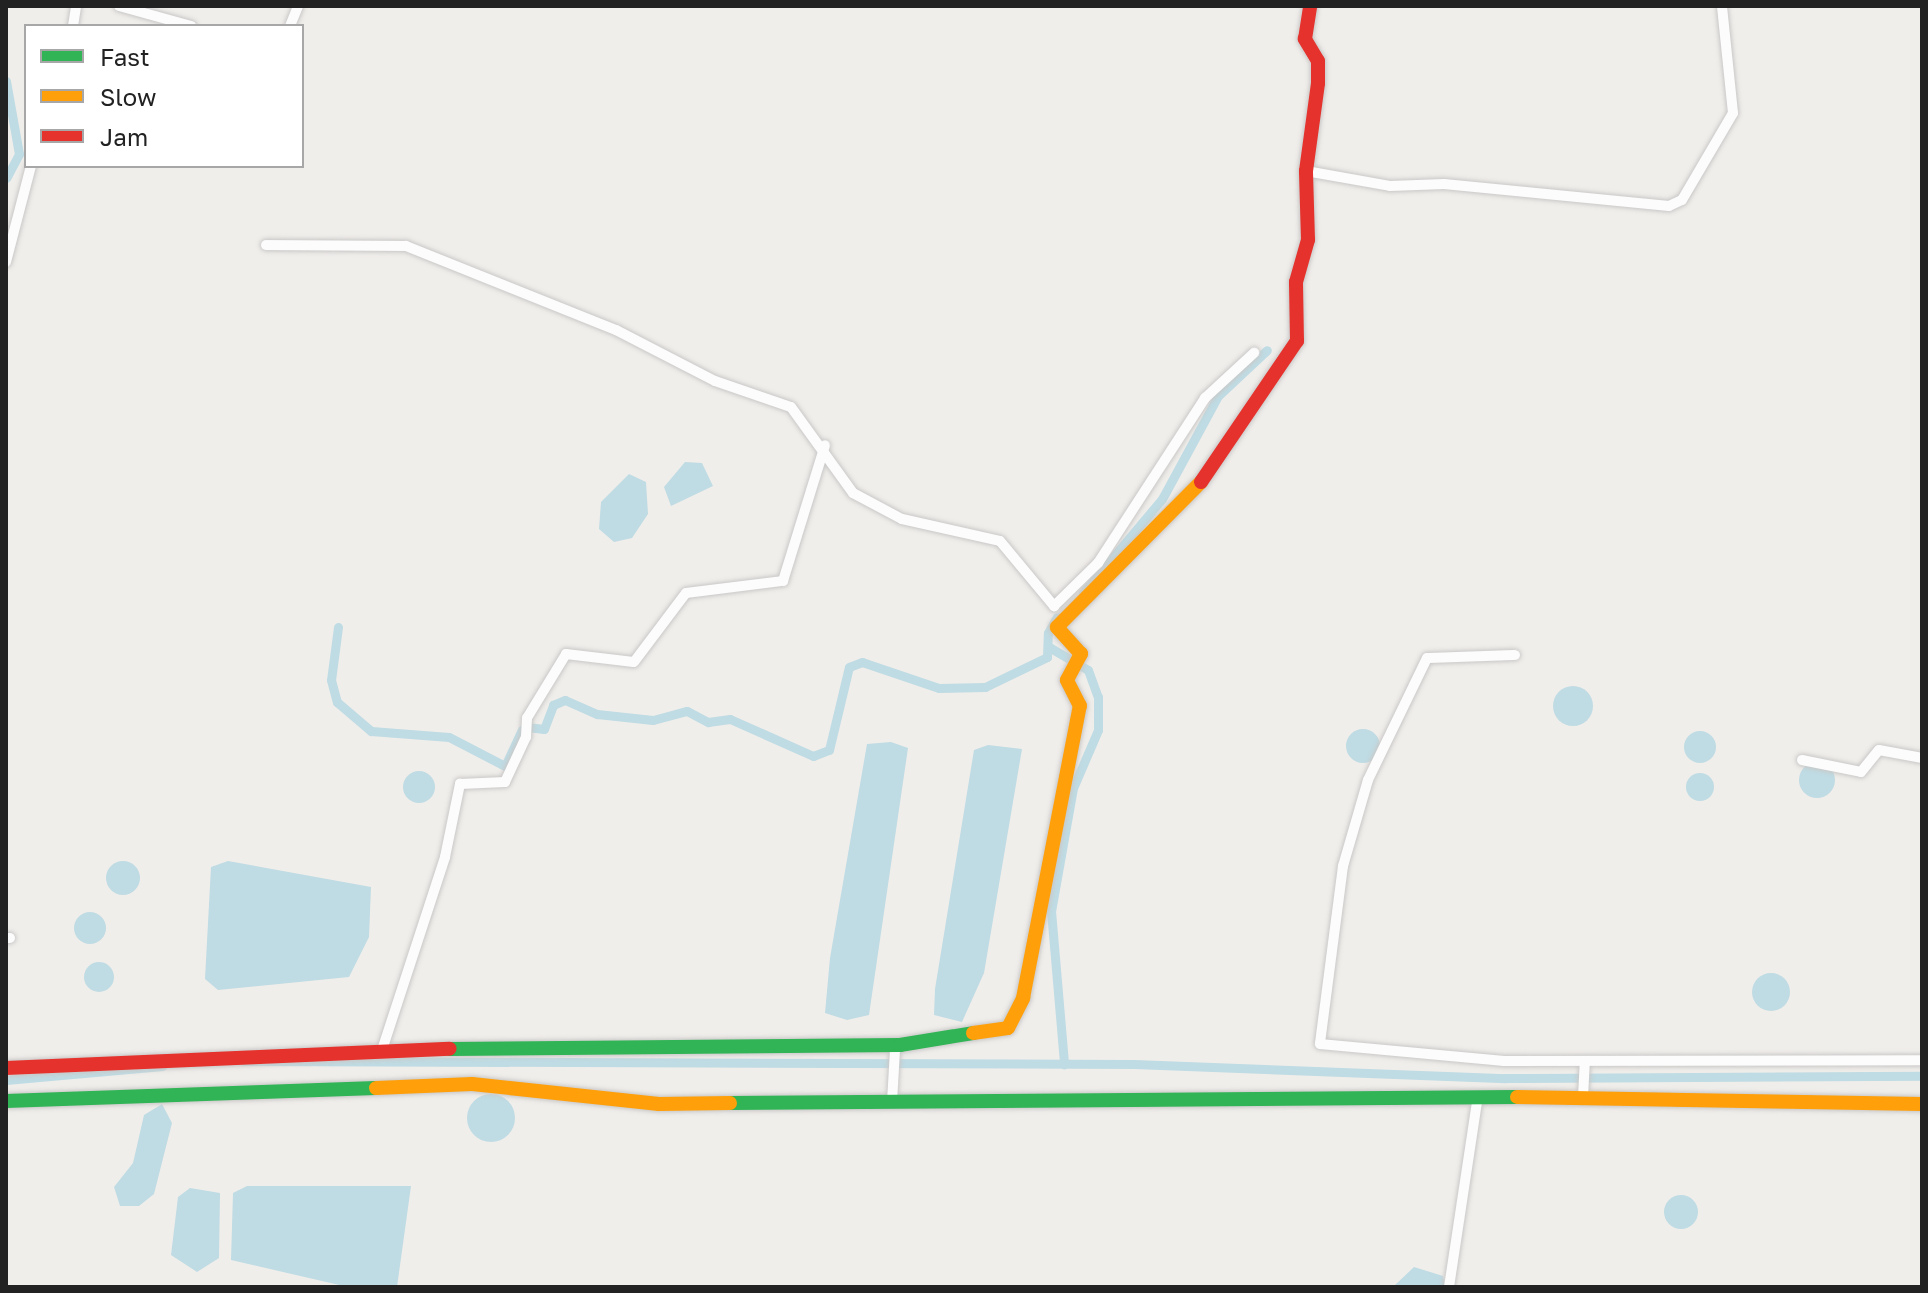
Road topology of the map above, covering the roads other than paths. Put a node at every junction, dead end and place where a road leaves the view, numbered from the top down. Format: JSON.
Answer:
{"nodes":[{"id":1,"x":119,"y":6,"type":"edge"},
{"id":2,"x":1310,"y":6,"type":"edge"},
{"id":3,"x":1722,"y":6,"type":"edge"},
{"id":4,"x":184,"y":24,"type":"edge"},
{"id":5,"x":30,"y":168,"type":"edge"},
{"id":6,"x":1306,"y":171,"type":"junction"},
{"id":7,"x":266,"y":245,"type":"dead end"},
{"id":8,"x":6,"y":262,"type":"edge"},
{"id":9,"x":1254,"y":353,"type":"dead end"},
{"id":10,"x":825,"y":445,"type":"junction"},
{"id":11,"x":1515,"y":655,"type":"dead end"},
{"id":12,"x":1922,"y":758,"type":"edge"},
{"id":13,"x":1802,"y":760,"type":"dead end"},
{"id":14,"x":383,"y":1047,"type":"junction"},
{"id":15,"x":895,"y":1047,"type":"junction"},
{"id":16,"x":1922,"y":1060,"type":"edge"},
{"id":17,"x":1585,"y":1061,"type":"junction"},
{"id":18,"x":6,"y":1068,"type":"edge"},
{"id":19,"x":1478,"y":1096,"type":"junction"},
{"id":20,"x":1583,"y":1097,"type":"junction"},
{"id":21,"x":6,"y":1101,"type":"edge"},
{"id":22,"x":892,"y":1102,"type":"junction"},
{"id":23,"x":1922,"y":1104,"type":"edge"},
{"id":24,"x":1449,"y":1287,"type":"edge"}],
"edges":[{"from":1,"to":4,"type":"street"},
{"from":2,"to":6,"type":"street"},
{"from":3,"to":6,"type":"street"},
{"from":5,"to":8,"type":"street"},
{"from":6,"to":15,"type":"street"},
{"from":7,"to":10,"type":"street"},
{"from":9,"to":10,"type":"street"},
{"from":10,"to":14,"type":"street"},
{"from":11,"to":17,"type":"street"},
{"from":12,"to":13,"type":"street"},
{"from":14,"to":15,"type":"street"},
{"from":14,"to":18,"type":"street"},
{"from":15,"to":22,"type":"street"},
{"from":16,"to":17,"type":"street"},
{"from":17,"to":20,"type":"street"},
{"from":19,"to":20,"type":"street"},
{"from":19,"to":22,"type":"street"},
{"from":19,"to":24,"type":"street"},
{"from":20,"to":23,"type":"street"},
{"from":21,"to":22,"type":"street"}]}
